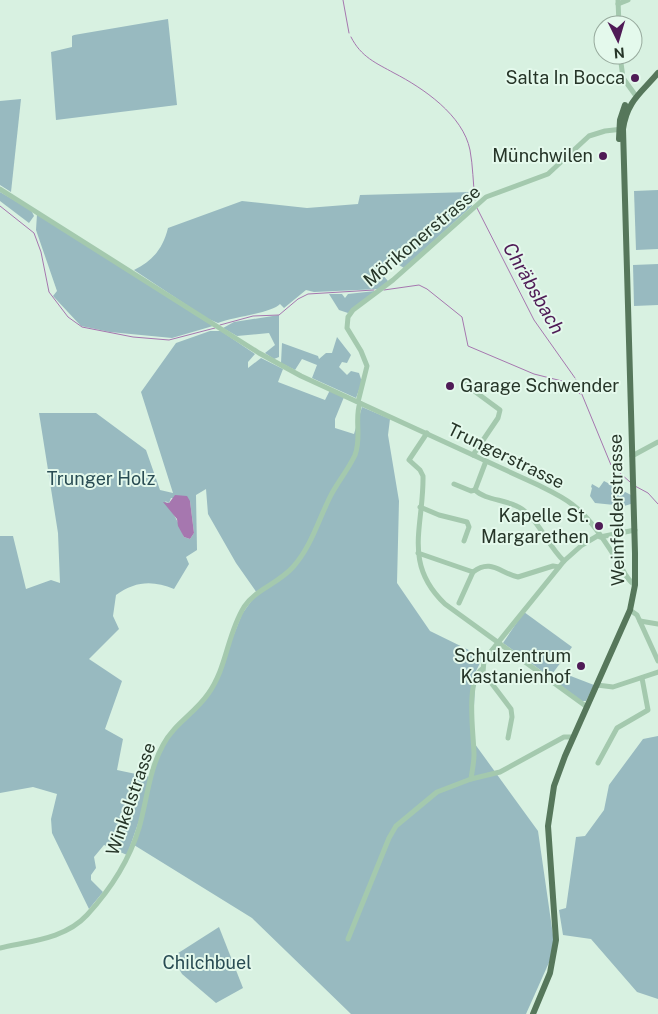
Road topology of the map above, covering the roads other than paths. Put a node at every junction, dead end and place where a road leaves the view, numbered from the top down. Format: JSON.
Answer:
{"nodes":[{"id":1,"x":628,"y":0,"type":"edge"},
{"id":2,"x":618,"y":2,"type":"edge"},
{"id":3,"x":619,"y":15,"type":"edge"},
{"id":4,"x":621,"y":65,"type":"edge"},
{"id":5,"x":657,"y":74,"type":"edge"},
{"id":6,"x":634,"y":95,"type":"junction"},
{"id":7,"x":621,"y":129,"type":"junction"},
{"id":8,"x":0,"y":189,"type":"edge"},
{"id":9,"x":462,"y":382,"type":"dead end"},
{"id":10,"x":359,"y":402,"type":"junction"},
{"id":11,"x":426,"y":434,"type":"junction"},
{"id":12,"x":658,"y":442,"type":"edge"},
{"id":13,"x":359,"y":443,"type":"joint"},
{"id":14,"x":473,"y":455,"type":"junction"},
{"id":15,"x":632,"y":456,"type":"junction"},
{"id":16,"x":486,"y":461,"type":"junction"},
{"id":17,"x":454,"y":484,"type":"dead end"},
{"id":18,"x":474,"y":490,"type":"junction"},
{"id":19,"x":420,"y":507,"type":"junction"},
{"id":20,"x":634,"y":530,"type":"junction"},
{"id":21,"x":599,"y":536,"type":"junction"},
{"id":22,"x":464,"y":541,"type":"dead end"},
{"id":23,"x":418,"y":553,"type":"junction"},
{"id":24,"x":564,"y":561,"type":"junction"},
{"id":25,"x":558,"y":567,"type":"junction"},
{"id":26,"x":473,"y":572,"type":"junction"},
{"id":27,"x":635,"y":585,"type":"junction"},
{"id":28,"x":459,"y":603,"type":"dead end"},
{"id":29,"x":630,"y":610,"type":"junction"},
{"id":30,"x":640,"y":621,"type":"junction"},
{"id":31,"x":658,"y":624,"type":"edge"},
{"id":32,"x":498,"y":642,"type":"junction"},
{"id":33,"x":658,"y":661,"type":"edge"},
{"id":34,"x":482,"y":668,"type":"junction"},
{"id":35,"x":658,"y":672,"type":"edge"},
{"id":36,"x":642,"y":678,"type":"junction"},
{"id":37,"x":597,"y":685,"type":"junction"},
{"id":38,"x":587,"y":707,"type":"junction"},
{"id":39,"x":573,"y":737,"type":"junction"},
{"id":40,"x":508,"y":738,"type":"dead end"},
{"id":41,"x":598,"y":763,"type":"dead end"},
{"id":42,"x":471,"y":779,"type":"junction"},
{"id":43,"x":348,"y":939,"type":"dead end"},
{"id":44,"x":0,"y":948,"type":"edge"},
{"id":45,"x":533,"y":1014,"type":"edge"}],
"edges":[{"from":1,"to":2,"type":"street"},
{"from":2,"to":3,"type":"street"},
{"from":4,"to":6,"type":"street"},
{"from":5,"to":6,"type":"main road","name":"Weinfelderstrasse"},
{"from":6,"to":7,"type":"main road","name":"Weinfelderstrasse"},
{"from":7,"to":10,"type":"street","name":"Mörikonerstrasse"},
{"from":7,"to":15,"type":"main road","name":"Weinfelderstrasse"},
{"from":8,"to":10,"type":"street"},
{"from":9,"to":14,"type":"street"},
{"from":10,"to":11,"type":"street","name":"Trungerstrasse"},
{"from":10,"to":13,"type":"street","name":"Mörikonerstrasse"},
{"from":11,"to":14,"type":"street","name":"Trungerstrasse"},
{"from":11,"to":19,"type":"street"},
{"from":12,"to":15,"type":"street"},
{"from":13,"to":44,"type":"street","name":"Winkelstrasse"},
{"from":14,"to":16,"type":"street","name":"Trungerstrasse"},
{"from":15,"to":20,"type":"main road","name":"Weinfelderstrasse"},
{"from":16,"to":18,"type":"street"},
{"from":16,"to":21,"type":"street","name":"Trungerstrasse"},
{"from":17,"to":18,"type":"street"},
{"from":18,"to":24,"type":"street"},
{"from":19,"to":22,"type":"street"},
{"from":19,"to":23,"type":"street"},
{"from":20,"to":21,"type":"street"},
{"from":20,"to":27,"type":"main road","name":"Weinfelderstrasse"},
{"from":21,"to":24,"type":"street"},
{"from":21,"to":27,"type":"street","name":"Trungerstrasse"},
{"from":23,"to":26,"type":"street"},
{"from":23,"to":32,"type":"street"},
{"from":24,"to":25,"type":"street"},
{"from":25,"to":26,"type":"street"},
{"from":25,"to":32,"type":"street"},
{"from":26,"to":28,"type":"street"},
{"from":27,"to":29,"type":"main road","name":"Weinfelderstrasse"},
{"from":29,"to":30,"type":"street"},
{"from":29,"to":37,"type":"main road","name":"Weinfelderstrasse"},
{"from":30,"to":31,"type":"street"},
{"from":30,"to":33,"type":"street"},
{"from":32,"to":34,"type":"street"},
{"from":32,"to":38,"type":"street"},
{"from":34,"to":40,"type":"street"},
{"from":34,"to":42,"type":"street"},
{"from":35,"to":36,"type":"street"},
{"from":36,"to":37,"type":"street"},
{"from":36,"to":41,"type":"street"},
{"from":37,"to":38,"type":"main road","name":"Weinfelderstrasse"},
{"from":38,"to":39,"type":"main road","name":"Weinfelderstrasse"},
{"from":39,"to":42,"type":"street"},
{"from":39,"to":45,"type":"main road","name":"Weinfelderstrasse"},
{"from":42,"to":43,"type":"street"}]}
